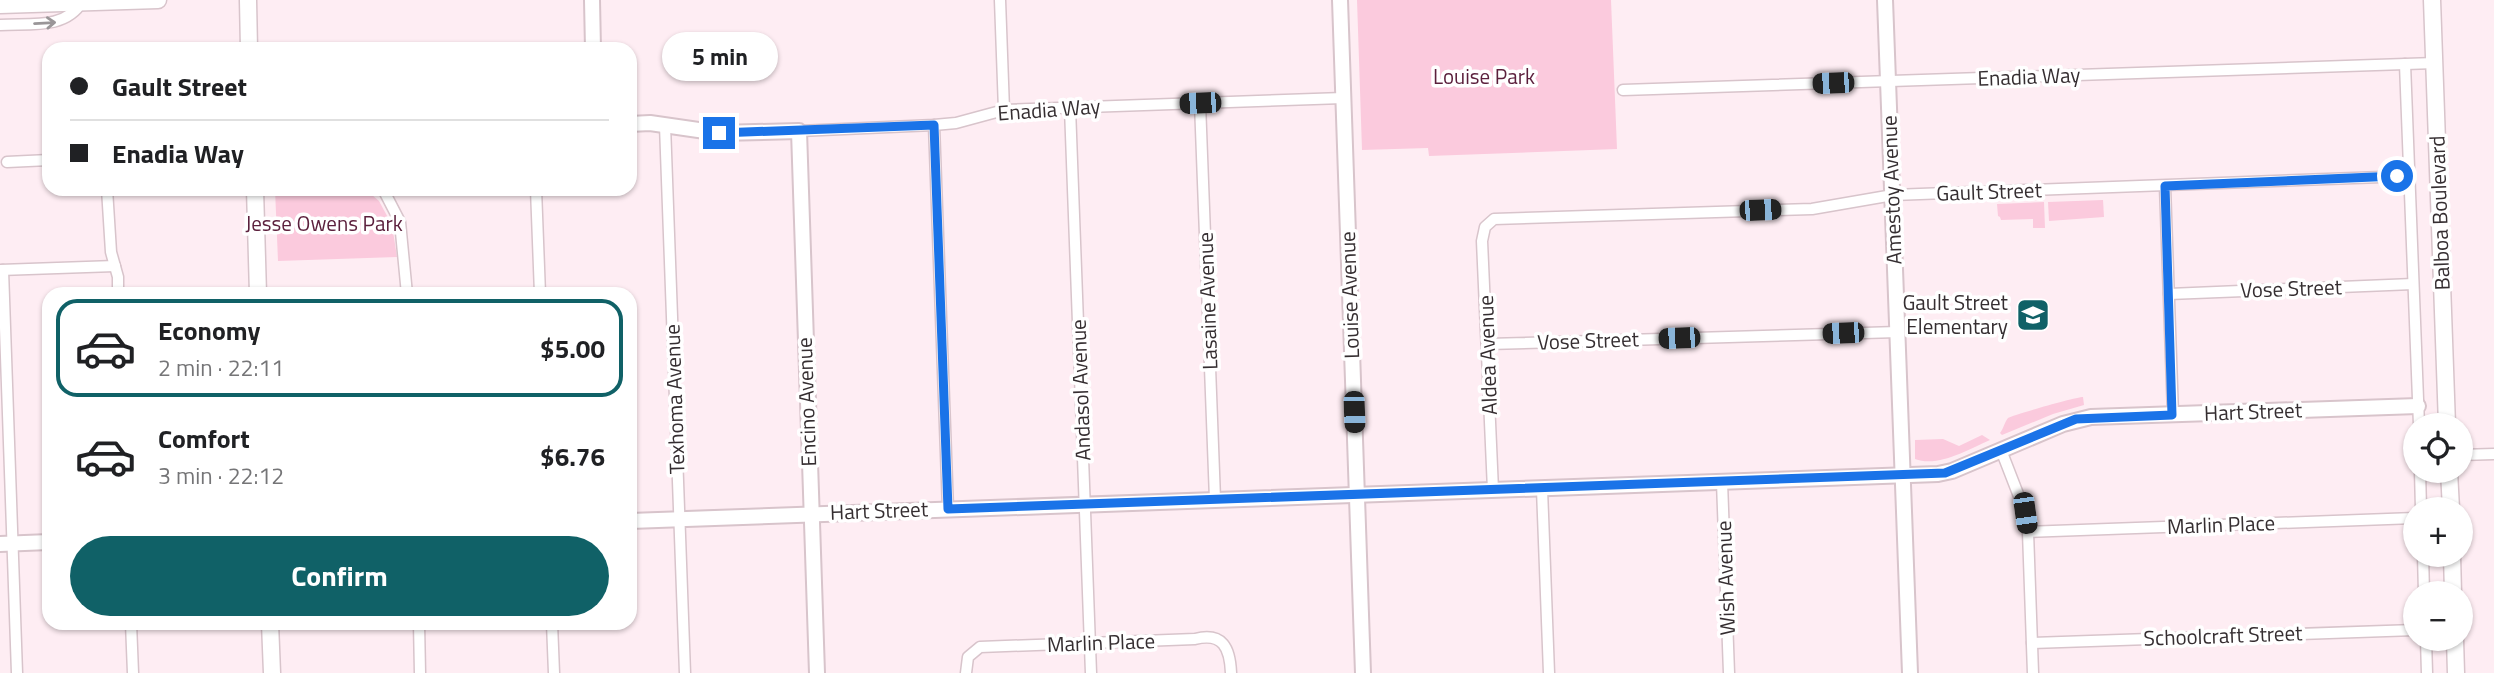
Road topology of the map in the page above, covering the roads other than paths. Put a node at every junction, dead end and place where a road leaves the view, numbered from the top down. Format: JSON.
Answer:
{"nodes":[{"id":1,"x":158,"y":0,"type":"edge"},
{"id":2,"x":248,"y":0,"type":"edge"},
{"id":3,"x":592,"y":0,"type":"edge"},
{"id":4,"x":1000,"y":0,"type":"edge"},
{"id":5,"x":1340,"y":0,"type":"edge"},
{"id":6,"x":1885,"y":0,"type":"edge"},
{"id":7,"x":2432,"y":0,"type":"edge"},
{"id":8,"x":111,"y":1,"type":"edge"},
{"id":9,"x":82,"y":2,"type":"junction"},
{"id":10,"x":0,"y":5,"type":"edge"},
{"id":11,"x":0,"y":25,"type":"edge"},
{"id":12,"x":249,"y":42,"type":"edge"},
{"id":13,"x":593,"y":42,"type":"edge"},
{"id":14,"x":2435,"y":63,"type":"junction"},
{"id":15,"x":2405,"y":64,"type":"junction"},
{"id":16,"x":1888,"y":82,"type":"junction"},
{"id":17,"x":1623,"y":90,"type":"dead end"},
{"id":18,"x":1343,"y":98,"type":"junction"},
{"id":19,"x":1200,"y":103,"type":"junction"},
{"id":20,"x":1070,"y":108,"type":"junction"},
{"id":21,"x":1004,"y":110,"type":"junction"},
{"id":22,"x":637,"y":124,"type":"edge"},
{"id":23,"x":665,"y":125,"type":"junction"},
{"id":24,"x":934,"y":125,"type":"junction"},
{"id":25,"x":799,"y":131,"type":"junction"},
{"id":26,"x":42,"y":160,"type":"edge"},
{"id":27,"x":7,"y":162,"type":"dead end"},
{"id":28,"x":2409,"y":176,"type":"junction"},
{"id":29,"x":2165,"y":186,"type":"junction"},
{"id":30,"x":1893,"y":195,"type":"junction"},
{"id":31,"x":107,"y":196,"type":"edge"},
{"id":32,"x":254,"y":196,"type":"edge"},
{"id":33,"x":387,"y":196,"type":"edge"},
{"id":34,"x":536,"y":196,"type":"edge"},
{"id":35,"x":1488,"y":222,"type":"joint"},
{"id":36,"x":115,"y":266,"type":"junction"},
{"id":37,"x":1,"y":270,"type":"edge"},
{"id":38,"x":2413,"y":284,"type":"junction"},
{"id":39,"x":117,"y":287,"type":"edge"},
{"id":40,"x":258,"y":287,"type":"edge"},
{"id":41,"x":407,"y":287,"type":"edge"},
{"id":42,"x":540,"y":287,"type":"edge"},
{"id":43,"x":2169,"y":294,"type":"junction"},
{"id":44,"x":1898,"y":332,"type":"junction"},
{"id":45,"x":1488,"y":344,"type":"junction"},
{"id":46,"x":2418,"y":406,"type":"junction"},
{"id":47,"x":2418,"y":413,"type":"edge"},
{"id":48,"x":2447,"y":413,"type":"edge"},
{"id":49,"x":2172,"y":415,"type":"junction"},
{"id":50,"x":2001,"y":450,"type":"junction"},
{"id":51,"x":2494,"y":454,"type":"edge"},
{"id":52,"x":2473,"y":455,"type":"edge"},
{"id":53,"x":1903,"y":475,"type":"junction"},
{"id":54,"x":1722,"y":482,"type":"junction"},
{"id":55,"x":1542,"y":489,"type":"junction"},
{"id":56,"x":1493,"y":490,"type":"junction"},
{"id":57,"x":1357,"y":494,"type":"junction"},
{"id":58,"x":1215,"y":499,"type":"junction"},
{"id":59,"x":1085,"y":504,"type":"junction"},
{"id":60,"x":948,"y":509,"type":"junction"},
{"id":61,"x":811,"y":514,"type":"junction"},
{"id":62,"x":2403,"y":518,"type":"edge"},
{"id":63,"x":680,"y":519,"type":"junction"},
{"id":64,"x":637,"y":521,"type":"edge"},
{"id":65,"x":2028,"y":532,"type":"junction"},
{"id":66,"x":42,"y":542,"type":"edge"},
{"id":67,"x":6,"y":543,"type":"edge"},
{"id":68,"x":2403,"y":629,"type":"edge"},
{"id":69,"x":131,"y":630,"type":"edge"},
{"id":70,"x":270,"y":630,"type":"edge"},
{"id":71,"x":419,"y":630,"type":"edge"},
{"id":72,"x":552,"y":630,"type":"edge"},
{"id":73,"x":1090,"y":643,"type":"junction"},
{"id":74,"x":2032,"y":643,"type":"junction"},
{"id":75,"x":2426,"y":651,"type":"edge"},
{"id":76,"x":2455,"y":651,"type":"edge"},
{"id":77,"x":17,"y":673,"type":"edge"},
{"id":78,"x":133,"y":673,"type":"edge"},
{"id":79,"x":272,"y":673,"type":"edge"},
{"id":80,"x":420,"y":673,"type":"edge"},
{"id":81,"x":554,"y":673,"type":"edge"},
{"id":82,"x":685,"y":673,"type":"edge"},
{"id":83,"x":817,"y":673,"type":"edge"},
{"id":84,"x":966,"y":673,"type":"edge"},
{"id":85,"x":1091,"y":673,"type":"edge"},
{"id":86,"x":1231,"y":673,"type":"edge"},
{"id":87,"x":1363,"y":673,"type":"edge"},
{"id":88,"x":1549,"y":673,"type":"edge"},
{"id":89,"x":1729,"y":673,"type":"edge"},
{"id":90,"x":1910,"y":673,"type":"edge"},
{"id":91,"x":2033,"y":673,"type":"edge"},
{"id":92,"x":2427,"y":673,"type":"edge"},
{"id":93,"x":2456,"y":673,"type":"edge"}],
"edges":[{"from":1,"to":8,"type":"main road"},
{"from":2,"to":12,"type":"main road"},
{"from":3,"to":13,"type":"street"},
{"from":4,"to":21,"type":"street"},
{"from":5,"to":18,"type":"street","name":"Louise Avenue"},
{"from":6,"to":16,"type":"street","name":"Amestoy Avenue"},
{"from":7,"to":14,"type":"main road","name":"Balboa Boulevard"},
{"from":8,"to":9,"type":"main road"},
{"from":9,"to":10,"type":"main road"},
{"from":11,"to":9,"type":"street","one_way":true},
{"from":14,"to":15,"type":"street","name":"Enadia Way"},
{"from":14,"to":48,"type":"main road","name":"Balboa Boulevard"},
{"from":15,"to":16,"type":"street","name":"Enadia Way"},
{"from":15,"to":28,"type":"street","name":"Balboa Boulevard"},
{"from":16,"to":17,"type":"street","name":"Enadia Way"},
{"from":16,"to":30,"type":"street","name":"Amestoy Avenue"},
{"from":18,"to":19,"type":"street","name":"Enadia Way"},
{"from":18,"to":57,"type":"street","name":"Louise Avenue"},
{"from":19,"to":20,"type":"street","name":"Enadia Way"},
{"from":19,"to":58,"type":"street","name":"Lasaine Avenue"},
{"from":20,"to":21,"type":"street","name":"Enadia Way"},
{"from":20,"to":59,"type":"street","name":"Andasol Avenue"},
{"from":21,"to":24,"type":"street","name":"Enadia Way"},
{"from":22,"to":23,"type":"street","name":"Enadia Way"},
{"from":23,"to":25,"type":"street","name":"Enadia Way"},
{"from":23,"to":63,"type":"street","name":"Texhoma Avenue"},
{"from":24,"to":25,"type":"street","name":"Enadia Way"},
{"from":24,"to":60,"type":"street"},
{"from":25,"to":61,"type":"street","name":"Encino Avenue"},
{"from":26,"to":27,"type":"street"},
{"from":28,"to":29,"type":"street","name":"Gault Street"},
{"from":28,"to":38,"type":"street","name":"Balboa Boulevard"},
{"from":29,"to":30,"type":"street","name":"Gault Street"},
{"from":29,"to":43,"type":"street"},
{"from":30,"to":35,"type":"street","name":"Gault Street"},
{"from":30,"to":44,"type":"street","name":"Amestoy Avenue"},
{"from":31,"to":36,"type":"street"},
{"from":32,"to":40,"type":"main road"},
{"from":33,"to":41,"type":"street"},
{"from":34,"to":42,"type":"street"},
{"from":35,"to":45,"type":"street","name":"Aldea Avenue"},
{"from":36,"to":37,"type":"street"},
{"from":36,"to":39,"type":"street"},
{"from":37,"to":67,"type":"street"},
{"from":38,"to":43,"type":"street","name":"Vose Street"},
{"from":38,"to":46,"type":"street","name":"Balboa Boulevard"},
{"from":43,"to":49,"type":"street"},
{"from":44,"to":45,"type":"street","name":"Vose Street"},
{"from":44,"to":53,"type":"street","name":"Amestoy Avenue"},
{"from":45,"to":56,"type":"street","name":"Aldea Avenue"},
{"from":46,"to":47,"type":"street","name":"Balboa Boulevard"},
{"from":46,"to":49,"type":"street","name":"Hart Street"},
{"from":49,"to":50,"type":"street","name":"Hart Street"},
{"from":50,"to":53,"type":"street","name":"Hart Street"},
{"from":50,"to":65,"type":"street"},
{"from":51,"to":52,"type":"street"},
{"from":53,"to":54,"type":"street","name":"Hart Street"},
{"from":53,"to":90,"type":"street","name":"Amestoy Avenue"},
{"from":54,"to":55,"type":"street","name":"Hart Street"},
{"from":54,"to":89,"type":"street","name":"Wish Avenue"},
{"from":55,"to":56,"type":"street","name":"Hart Street"},
{"from":55,"to":88,"type":"street"},
{"from":56,"to":57,"type":"street","name":"Hart Street"},
{"from":57,"to":58,"type":"street","name":"Hart Street"},
{"from":57,"to":87,"type":"street","name":"Louise Avenue"},
{"from":58,"to":59,"type":"street","name":"Hart Street"},
{"from":59,"to":60,"type":"street","name":"Hart Street"},
{"from":59,"to":73,"type":"street","name":"Andasol Avenue"},
{"from":60,"to":61,"type":"street","name":"Hart Street"},
{"from":61,"to":63,"type":"street","name":"Hart Street"},
{"from":61,"to":83,"type":"street","name":"Encino Avenue"},
{"from":62,"to":65,"type":"street","name":"Marlin Place"},
{"from":63,"to":64,"type":"street","name":"Hart Street"},
{"from":63,"to":82,"type":"street","name":"Texhoma Avenue"},
{"from":65,"to":74,"type":"street"},
{"from":66,"to":67,"type":"street"},
{"from":67,"to":77,"type":"street"},
{"from":68,"to":74,"type":"street","name":"Schoolcraft Street"},
{"from":69,"to":78,"type":"street"},
{"from":70,"to":79,"type":"main road"},
{"from":71,"to":80,"type":"street"},
{"from":72,"to":81,"type":"street"},
{"from":73,"to":84,"type":"street","name":"Marlin Place"},
{"from":73,"to":85,"type":"street","name":"Andasol Avenue"},
{"from":73,"to":86,"type":"street","name":"Marlin Place"},
{"from":74,"to":91,"type":"street"},
{"from":75,"to":92,"type":"street"},
{"from":76,"to":93,"type":"main road"}]}
